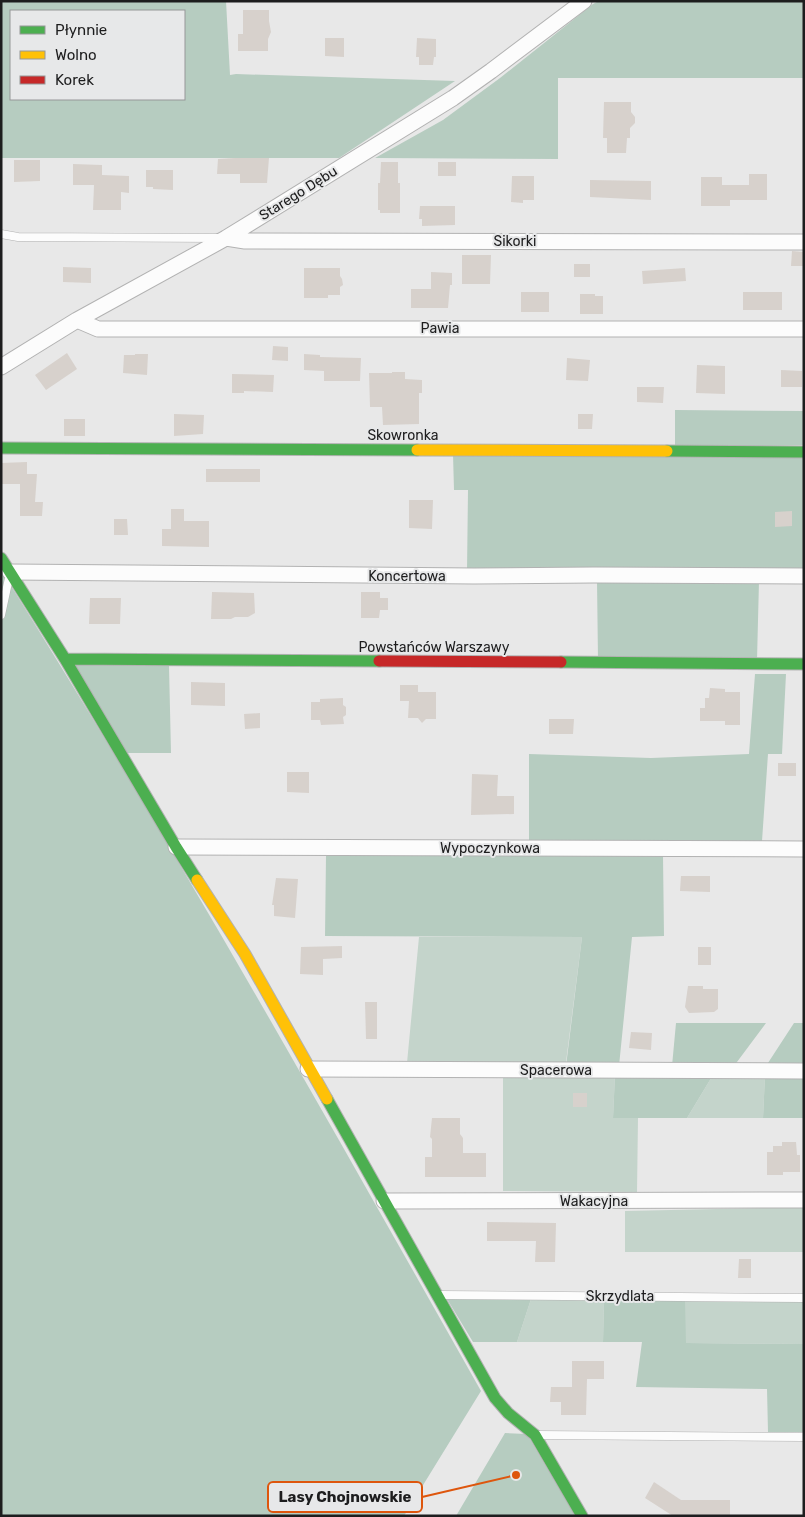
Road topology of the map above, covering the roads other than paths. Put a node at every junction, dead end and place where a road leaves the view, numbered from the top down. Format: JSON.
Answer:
{"nodes":[{"id":1,"x":584,"y":1,"type":"edge"},
{"id":2,"x":1,"y":234,"type":"edge"},
{"id":3,"x":226,"y":238,"type":"junction"},
{"id":4,"x":804,"y":242,"type":"edge"},
{"id":5,"x":77,"y":320,"type":"junction"},
{"id":6,"x":804,"y":328,"type":"edge"},
{"id":7,"x":1,"y":368,"type":"edge"},
{"id":8,"x":1,"y":448,"type":"edge"},
{"id":9,"x":804,"y":452,"type":"edge"},
{"id":10,"x":1,"y":558,"type":"edge"},
{"id":11,"x":10,"y":572,"type":"junction"},
{"id":12,"x":804,"y":576,"type":"edge"},
{"id":13,"x":1,"y":615,"type":"edge"},
{"id":14,"x":65,"y":659,"type":"junction"},
{"id":15,"x":804,"y":664,"type":"edge"},
{"id":16,"x":176,"y":847,"type":"junction"},
{"id":17,"x":804,"y":849,"type":"edge"},
{"id":18,"x":308,"y":1069,"type":"junction"},
{"id":19,"x":804,"y":1071,"type":"edge"},
{"id":20,"x":804,"y":1200,"type":"edge"},
{"id":21,"x":384,"y":1201,"type":"junction"},
{"id":22,"x":436,"y":1295,"type":"junction"},
{"id":23,"x":804,"y":1298,"type":"edge"},
{"id":24,"x":534,"y":1435,"type":"junction"},
{"id":25,"x":804,"y":1437,"type":"edge"},
{"id":26,"x":582,"y":1516,"type":"edge"}],
"edges":[{"from":1,"to":3,"type":"street","name":"Starego Dębu"},
{"from":2,"to":3,"type":"lane"},
{"from":3,"to":4,"type":"street","name":"Sikorki"},
{"from":3,"to":5,"type":"street","name":"Starego Dębu"},
{"from":5,"to":6,"type":"street","name":"Pawia"},
{"from":5,"to":7,"type":"street","name":"Starego Dębu"},
{"from":8,"to":9,"type":"street","name":"Skowronka"},
{"from":10,"to":11,"type":"street"},
{"from":11,"to":12,"type":"street","name":"Koncertowa"},
{"from":11,"to":13,"type":"lane"},
{"from":11,"to":14,"type":"street"},
{"from":14,"to":15,"type":"street","name":"Powstańców Warszawy"},
{"from":14,"to":16,"type":"street"},
{"from":16,"to":17,"type":"street","name":"Wypoczynkowa"},
{"from":16,"to":18,"type":"street"},
{"from":18,"to":19,"type":"street","name":"Spacerowa"},
{"from":18,"to":21,"type":"street"},
{"from":20,"to":21,"type":"street","name":"Wakacyjna"},
{"from":21,"to":22,"type":"street"},
{"from":22,"to":23,"type":"lane","name":"Skrzydlata"},
{"from":22,"to":24,"type":"street"},
{"from":24,"to":25,"type":"lane"},
{"from":24,"to":26,"type":"street"}]}
